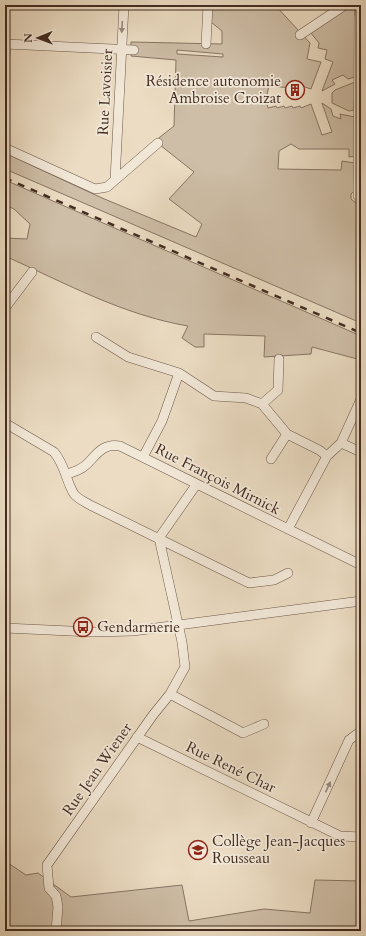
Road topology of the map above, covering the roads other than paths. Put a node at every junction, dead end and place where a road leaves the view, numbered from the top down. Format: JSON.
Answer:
{"nodes":[{"id":1,"x":124,"y":5,"type":"edge"},
{"id":2,"x":208,"y":5,"type":"edge"},
{"id":3,"x":345,"y":5,"type":"edge"},
{"id":4,"x":361,"y":6,"type":"edge"},
{"id":5,"x":300,"y":35,"type":"dead end"},
{"id":6,"x":5,"y":44,"type":"edge"},
{"id":7,"x":206,"y":44,"type":"dead end"},
{"id":8,"x":121,"y":50,"type":"junction"},
{"id":9,"x":134,"y":50,"type":"dead end"},
{"id":10,"x":158,"y":143,"type":"dead end"},
{"id":11,"x":5,"y":148,"type":"edge"},
{"id":12,"x":115,"y":180,"type":"junction"},
{"id":13,"x":358,"y":196,"type":"dead end"},
{"id":14,"x":32,"y":272,"type":"dead end"},
{"id":15,"x":5,"y":308,"type":"edge"},
{"id":16,"x":96,"y":337,"type":"dead end"},
{"id":17,"x":279,"y":359,"type":"dead end"},
{"id":18,"x":179,"y":373,"type":"junction"},
{"id":19,"x":361,"y":400,"type":"edge"},
{"id":20,"x":262,"y":404,"type":"junction"},
{"id":21,"x":5,"y":423,"type":"edge"},
{"id":22,"x":287,"y":434,"type":"junction"},
{"id":23,"x":341,"y":443,"type":"junction"},
{"id":24,"x":361,"y":452,"type":"edge"},
{"id":25,"x":327,"y":456,"type":"junction"},
{"id":26,"x":144,"y":457,"type":"junction"},
{"id":27,"x":271,"y":459,"type":"dead end"},
{"id":28,"x":67,"y":474,"type":"junction"},
{"id":29,"x":196,"y":485,"type":"junction"},
{"id":30,"x":288,"y":529,"type":"junction"},
{"id":31,"x":159,"y":538,"type":"junction"},
{"id":32,"x":361,"y":565,"type":"edge"},
{"id":33,"x":288,"y":573,"type":"dead end"},
{"id":34,"x":361,"y":601,"type":"edge"},
{"id":35,"x":178,"y":626,"type":"junction"},
{"id":36,"x":5,"y":628,"type":"edge"},
{"id":37,"x":170,"y":694,"type":"junction"},
{"id":38,"x":264,"y":724,"type":"dead end"},
{"id":39,"x":361,"y":731,"type":"edge"},
{"id":40,"x":137,"y":737,"type":"junction"},
{"id":41,"x":311,"y":822,"type":"junction"},
{"id":42,"x":361,"y":837,"type":"edge"},
{"id":43,"x":56,"y":931,"type":"edge"}],
"edges":[{"from":1,"to":8,"type":"street","name":"Rue Lavoisier","one_way":true},
{"from":2,"to":7,"type":"street"},
{"from":3,"to":5,"type":"street"},
{"from":4,"to":13,"type":"street"},
{"from":6,"to":8,"type":"street"},
{"from":8,"to":9,"type":"street"},
{"from":8,"to":12,"type":"street","name":"Rue Lavoisier"},
{"from":10,"to":12,"type":"street"},
{"from":11,"to":12,"type":"street"},
{"from":14,"to":15,"type":"street"},
{"from":16,"to":18,"type":"street"},
{"from":17,"to":20,"type":"street"},
{"from":18,"to":20,"type":"street"},
{"from":18,"to":26,"type":"street"},
{"from":19,"to":23,"type":"street"},
{"from":20,"to":22,"type":"street"},
{"from":21,"to":28,"type":"street"},
{"from":22,"to":25,"type":"street"},
{"from":22,"to":27,"type":"street"},
{"from":23,"to":24,"type":"street"},
{"from":23,"to":25,"type":"street"},
{"from":25,"to":30,"type":"street"},
{"from":26,"to":28,"type":"street","name":"Rue François Mirnick"},
{"from":26,"to":29,"type":"street","name":"Rue François Mirnick"},
{"from":28,"to":31,"type":"street"},
{"from":29,"to":30,"type":"street","name":"Rue François Mirnick"},
{"from":29,"to":31,"type":"street"},
{"from":30,"to":32,"type":"street","name":"Rue François Mirnick"},
{"from":31,"to":33,"type":"street"},
{"from":31,"to":35,"type":"street","name":"Rue Jean Wiener"},
{"from":34,"to":35,"type":"street"},
{"from":35,"to":36,"type":"street"},
{"from":35,"to":37,"type":"street","name":"Rue Jean Wiener"},
{"from":37,"to":38,"type":"street"},
{"from":37,"to":40,"type":"street","name":"Rue Jean Wiener"},
{"from":41,"to":39,"type":"street","one_way":true},
{"from":40,"to":41,"type":"street","name":"Rue René Char"},
{"from":40,"to":43,"type":"street","name":"Rue Jean Wiener"},
{"from":41,"to":42,"type":"street","name":"Rue René Char"}]}
